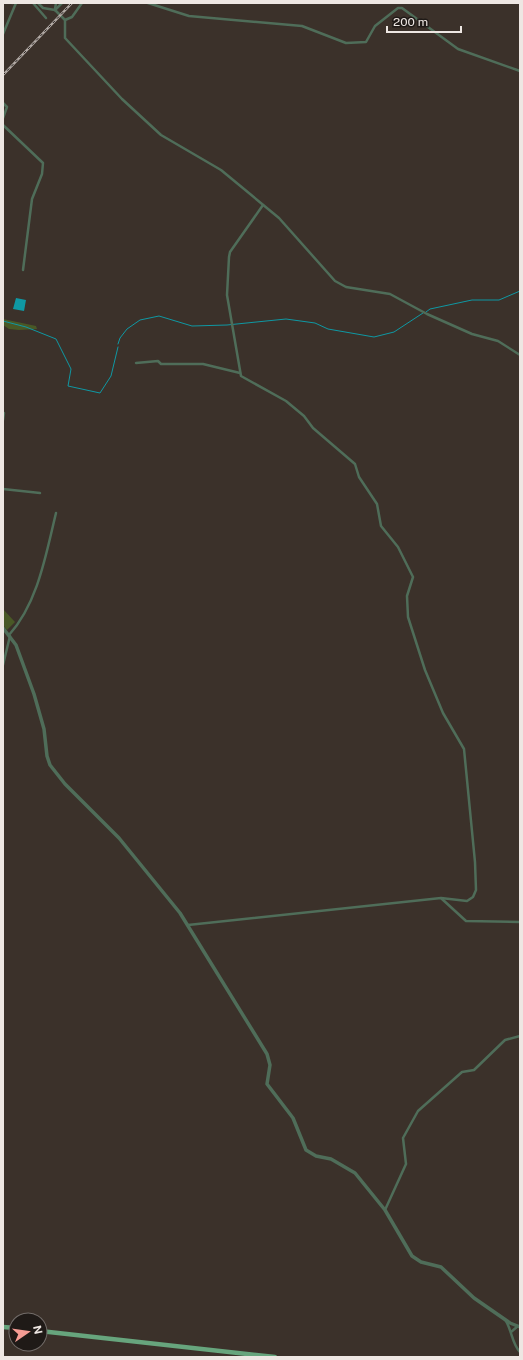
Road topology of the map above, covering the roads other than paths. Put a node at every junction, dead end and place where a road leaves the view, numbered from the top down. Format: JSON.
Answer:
{"nodes":[{"id":1,"x":14,"y":3,"type":"edge"},
{"id":2,"x":33,"y":3,"type":"edge"},
{"id":3,"x":38,"y":3,"type":"edge"},
{"id":4,"x":56,"y":3,"type":"edge"},
{"id":5,"x":62,"y":3,"type":"edge"},
{"id":6,"x":82,"y":3,"type":"edge"},
{"id":7,"x":148,"y":3,"type":"edge"},
{"id":8,"x":55,"y":10,"type":"junction"},
{"id":9,"x":46,"y":18,"type":"dead end"},
{"id":10,"x":66,"y":20,"type":"junction"},
{"id":11,"x":4,"y":34,"type":"edge"},
{"id":12,"x":520,"y":71,"type":"edge"},
{"id":13,"x":3,"y":103,"type":"edge"},
{"id":14,"x":3,"y":118,"type":"edge"},
{"id":15,"x":3,"y":125,"type":"edge"},
{"id":16,"x":263,"y":205,"type":"junction"},
{"id":17,"x":23,"y":270,"type":"dead end"},
{"id":18,"x":520,"y":355,"type":"edge"},
{"id":19,"x":136,"y":363,"type":"dead end"},
{"id":20,"x":240,"y":372,"type":"junction"},
{"id":21,"x":4,"y":414,"type":"edge"},
{"id":22,"x":3,"y":420,"type":"edge"},
{"id":23,"x":3,"y":489,"type":"edge"},
{"id":24,"x":40,"y":493,"type":"dead end"},
{"id":25,"x":56,"y":513,"type":"dead end"},
{"id":26,"x":3,"y":628,"type":"edge"},
{"id":27,"x":10,"y":635,"type":"junction"},
{"id":28,"x":3,"y":665,"type":"edge"},
{"id":29,"x":441,"y":898,"type":"junction"},
{"id":30,"x":520,"y":922,"type":"edge"},
{"id":31,"x":188,"y":925,"type":"junction"},
{"id":32,"x":520,"y":1036,"type":"edge"},
{"id":33,"x":385,"y":1210,"type":"junction"},
{"id":34,"x":504,"y":1319,"type":"junction"},
{"id":35,"x":519,"y":1327,"type":"edge"},
{"id":36,"x":48,"y":1332,"type":"edge"},
{"id":37,"x":511,"y":1332,"type":"junction"},
{"id":38,"x":520,"y":1352,"type":"edge"},
{"id":39,"x":275,"y":1357,"type":"edge"}],
"edges":[{"from":1,"to":11,"type":"street"},
{"from":2,"to":9,"type":"street"},
{"from":3,"to":8,"type":"street"},
{"from":4,"to":8,"type":"street"},
{"from":5,"to":8,"type":"street"},
{"from":6,"to":10,"type":"street"},
{"from":7,"to":12,"type":"street"},
{"from":8,"to":10,"type":"street"},
{"from":10,"to":16,"type":"street"},
{"from":13,"to":14,"type":"street"},
{"from":15,"to":17,"type":"street"},
{"from":16,"to":18,"type":"street"},
{"from":16,"to":20,"type":"street"},
{"from":19,"to":20,"type":"street"},
{"from":20,"to":29,"type":"street"},
{"from":21,"to":22,"type":"street"},
{"from":23,"to":24,"type":"street"},
{"from":25,"to":27,"type":"street"},
{"from":26,"to":27,"type":"street"},
{"from":27,"to":28,"type":"street"},
{"from":27,"to":31,"type":"street"},
{"from":29,"to":30,"type":"street"},
{"from":29,"to":31,"type":"street"},
{"from":31,"to":33,"type":"street"},
{"from":32,"to":33,"type":"street"},
{"from":33,"to":34,"type":"street"},
{"from":34,"to":35,"type":"street"},
{"from":34,"to":37,"type":"street"},
{"from":35,"to":37,"type":"street"},
{"from":36,"to":39,"type":"main road"},
{"from":37,"to":38,"type":"street"}]}
